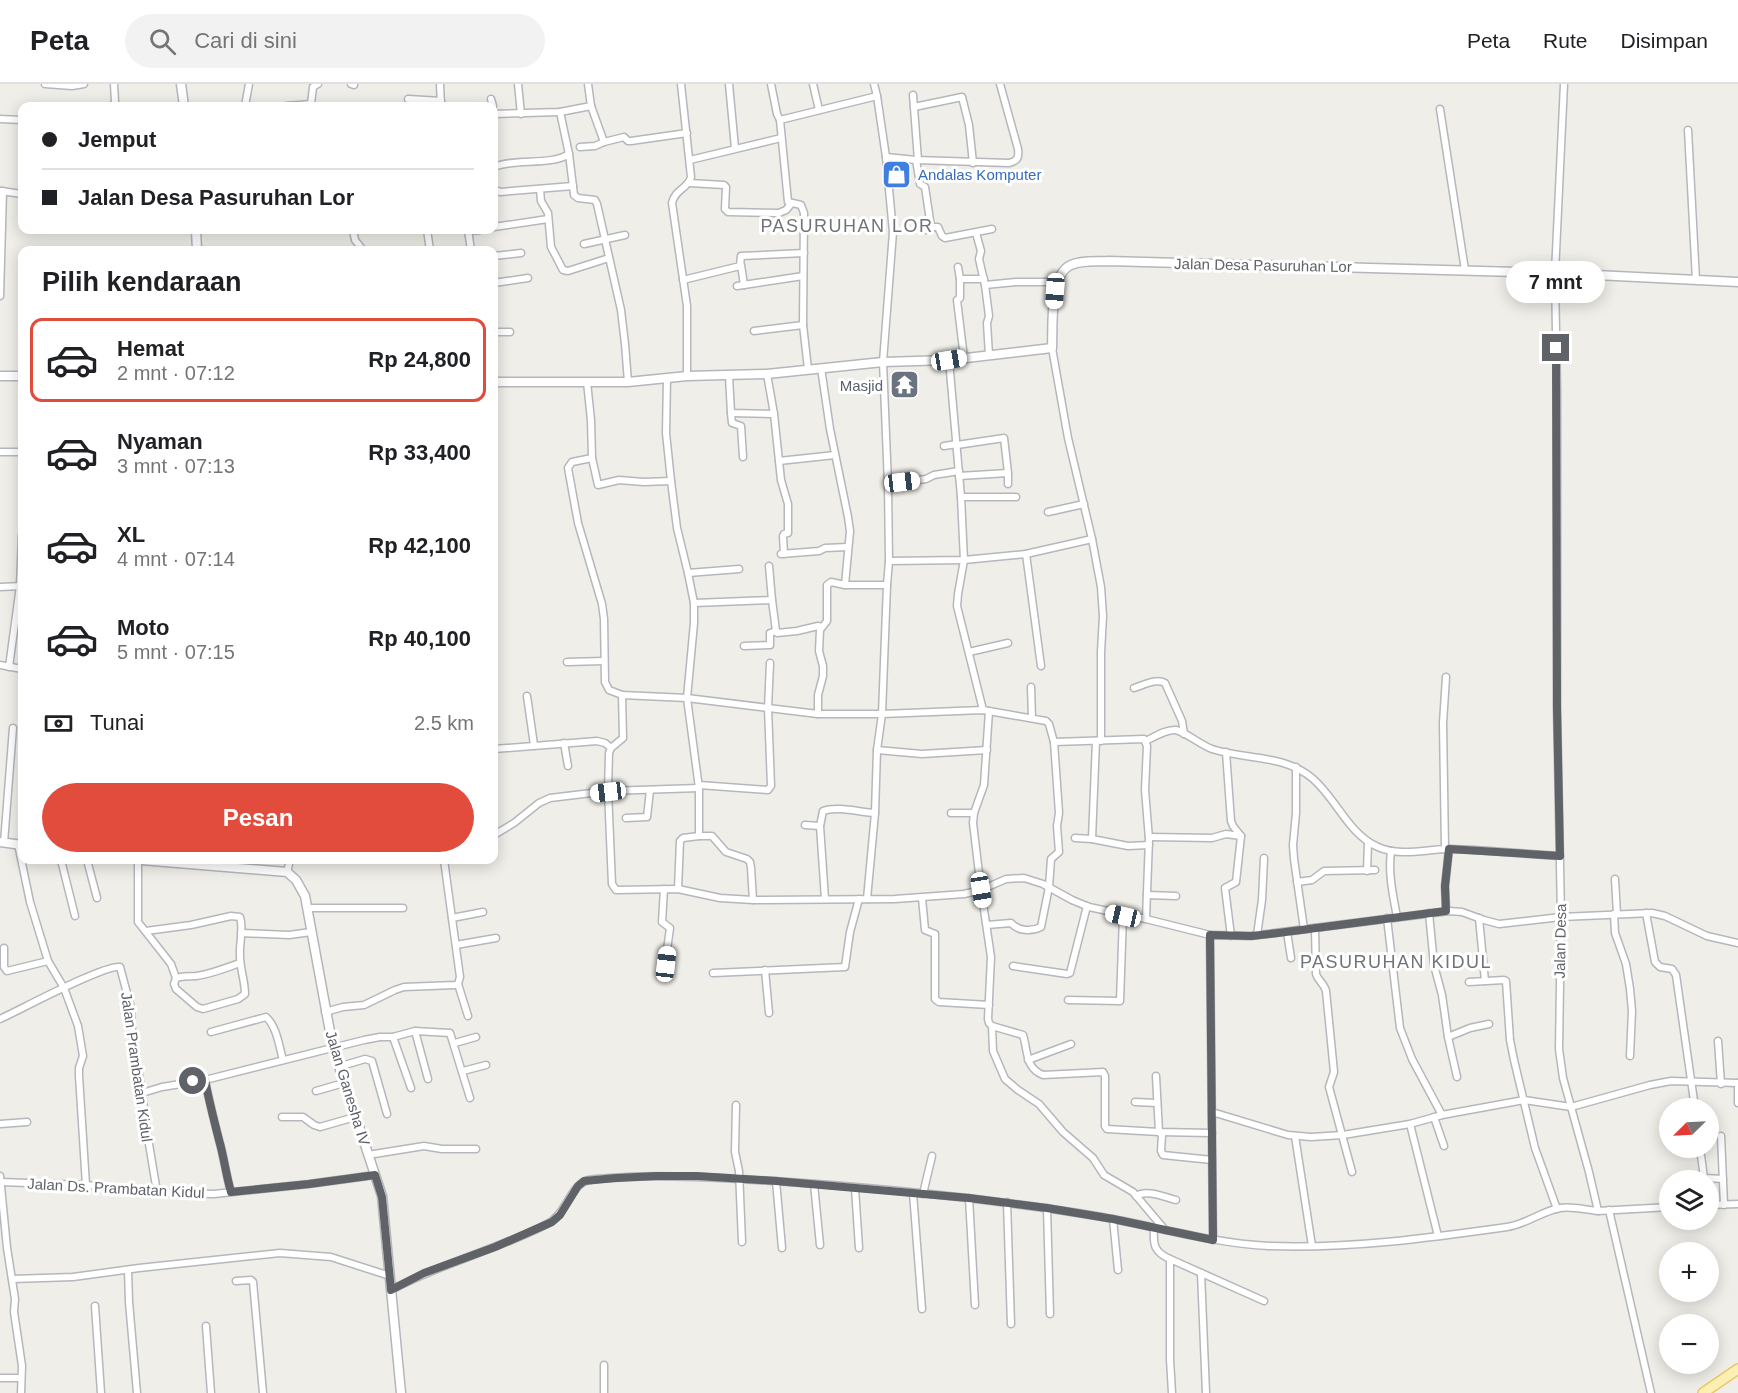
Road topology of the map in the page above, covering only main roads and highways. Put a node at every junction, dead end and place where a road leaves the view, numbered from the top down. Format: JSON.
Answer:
{"nodes":[{"id":1,"x":1738,"y":1369,"type":"edge"},
{"id":2,"x":1703,"y":1393,"type":"edge"}],
"edges":[{"from":1,"to":2,"type":"main road"}]}
